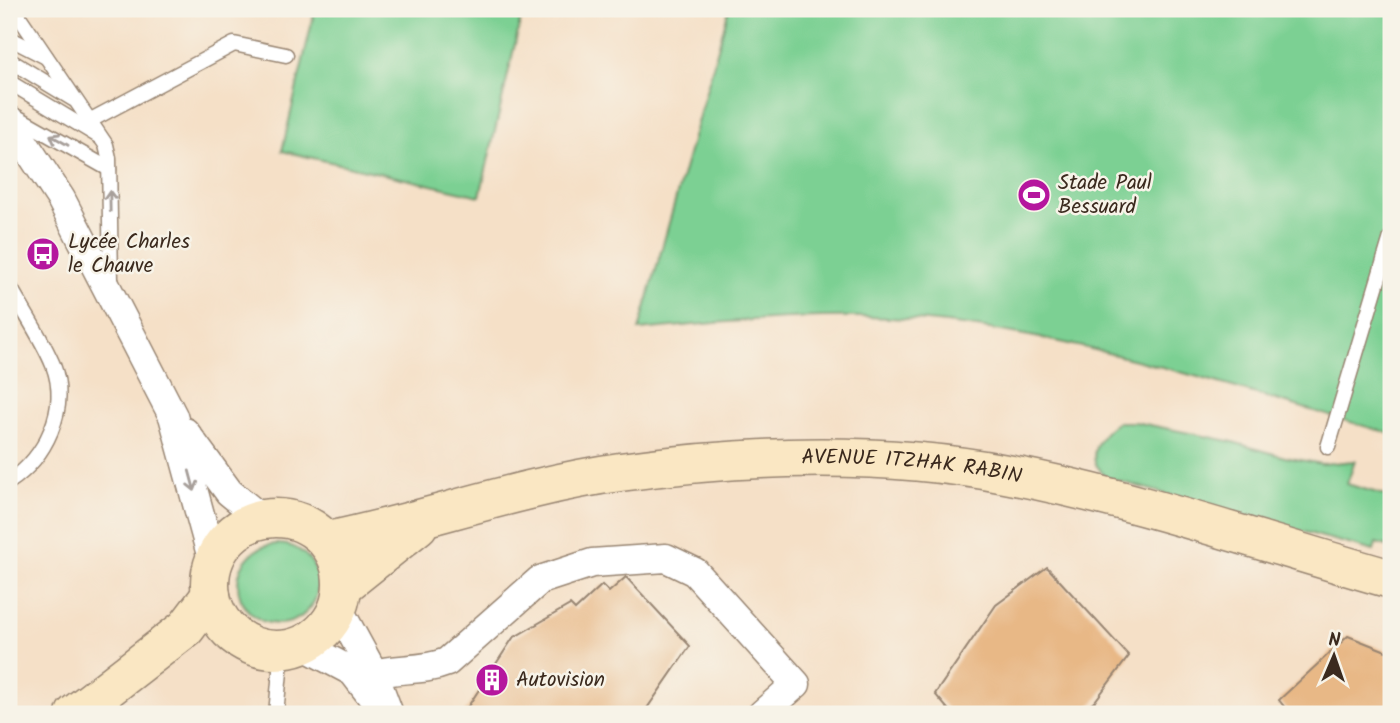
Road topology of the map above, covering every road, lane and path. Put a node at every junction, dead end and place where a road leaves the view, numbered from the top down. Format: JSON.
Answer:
{"nodes":[{"id":1,"x":14,"y":13,"type":"edge"},
{"id":2,"x":9,"y":38,"type":"edge"},
{"id":3,"x":286,"y":55,"type":"dead end"},
{"id":4,"x":47,"y":58,"type":"junction"},
{"id":5,"x":9,"y":60,"type":"edge"},
{"id":6,"x":9,"y":82,"type":"edge"},
{"id":7,"x":77,"y":101,"type":"junction"},
{"id":8,"x":9,"y":112,"type":"edge"},
{"id":9,"x":90,"y":120,"type":"junction"},
{"id":10,"x":13,"y":134,"type":"edge"},
{"id":11,"x":102,"y":138,"type":"junction"},
{"id":12,"x":109,"y":169,"type":"junction"},
{"id":13,"x":1391,"y":237,"type":"edge"},
{"id":14,"x":9,"y":285,"type":"edge"},
{"id":15,"x":111,"y":294,"type":"junction"},
{"id":16,"x":173,"y":416,"type":"junction"},
{"id":17,"x":1328,"y":447,"type":"dead end"},
{"id":18,"x":9,"y":482,"type":"edge"},
{"id":19,"x":262,"y":519,"type":"junction"},
{"id":20,"x":426,"y":519,"type":"junction"},
{"id":21,"x":328,"y":541,"type":"junction"},
{"id":22,"x":212,"y":579,"type":"junction"},
{"id":23,"x":1391,"y":579,"type":"edge"},
{"id":24,"x":340,"y":597,"type":"junction"},
{"id":25,"x":237,"y":637,"type":"junction"},
{"id":26,"x":292,"y":648,"type":"junction"},
{"id":27,"x":158,"y":652,"type":"junction"},
{"id":28,"x":374,"y":674,"type":"junction"},
{"id":29,"x":75,"y":714,"type":"edge"},
{"id":30,"x":276,"y":714,"type":"edge"},
{"id":31,"x":388,"y":714,"type":"edge"},
{"id":32,"x":762,"y":714,"type":"edge"}],
"edges":[{"from":1,"to":4,"type":"lane"},
{"from":2,"to":4,"type":"lane"},
{"from":3,"to":9,"type":"lane"},
{"from":4,"to":7,"type":"lane"},
{"from":5,"to":7,"type":"lane"},
{"from":6,"to":11,"type":"lane"},
{"from":7,"to":9,"type":"lane"},
{"from":12,"to":8,"type":"lane","one_way":true},
{"from":9,"to":11,"type":"lane"},
{"from":10,"to":15,"type":"street"},
{"from":11,"to":12,"type":"lane"},
{"from":15,"to":12,"type":"lane","one_way":true},
{"from":13,"to":17,"type":"lane"},
{"from":14,"to":18,"type":"lane"},
{"from":15,"to":16,"type":"street"},
{"from":16,"to":19,"type":"street"},
{"from":16,"to":22,"type":"street","one_way":true},
{"from":19,"to":21,"type":"main road"},
{"from":19,"to":22,"type":"main road"},
{"from":20,"to":21,"type":"main road","name":"AVENUE ITZHAK RABIN"},
{"from":20,"to":23,"type":"main road","name":"AVENUE ITZHAK RABIN"},
{"from":20,"to":24,"type":"main road","name":"AVENUE ITZHAK RABIN"},
{"from":21,"to":24,"type":"main road"},
{"from":22,"to":25,"type":"main road"},
{"from":22,"to":27,"type":"main road"},
{"from":24,"to":26,"type":"main road"},
{"from":24,"to":28,"type":"street"},
{"from":25,"to":26,"type":"main road"},
{"from":25,"to":27,"type":"main road"},
{"from":26,"to":30,"type":"lane"},
{"from":26,"to":31,"type":"street"},
{"from":27,"to":29,"type":"main road"},
{"from":28,"to":31,"type":"street"},
{"from":28,"to":32,"type":"street"}]}
